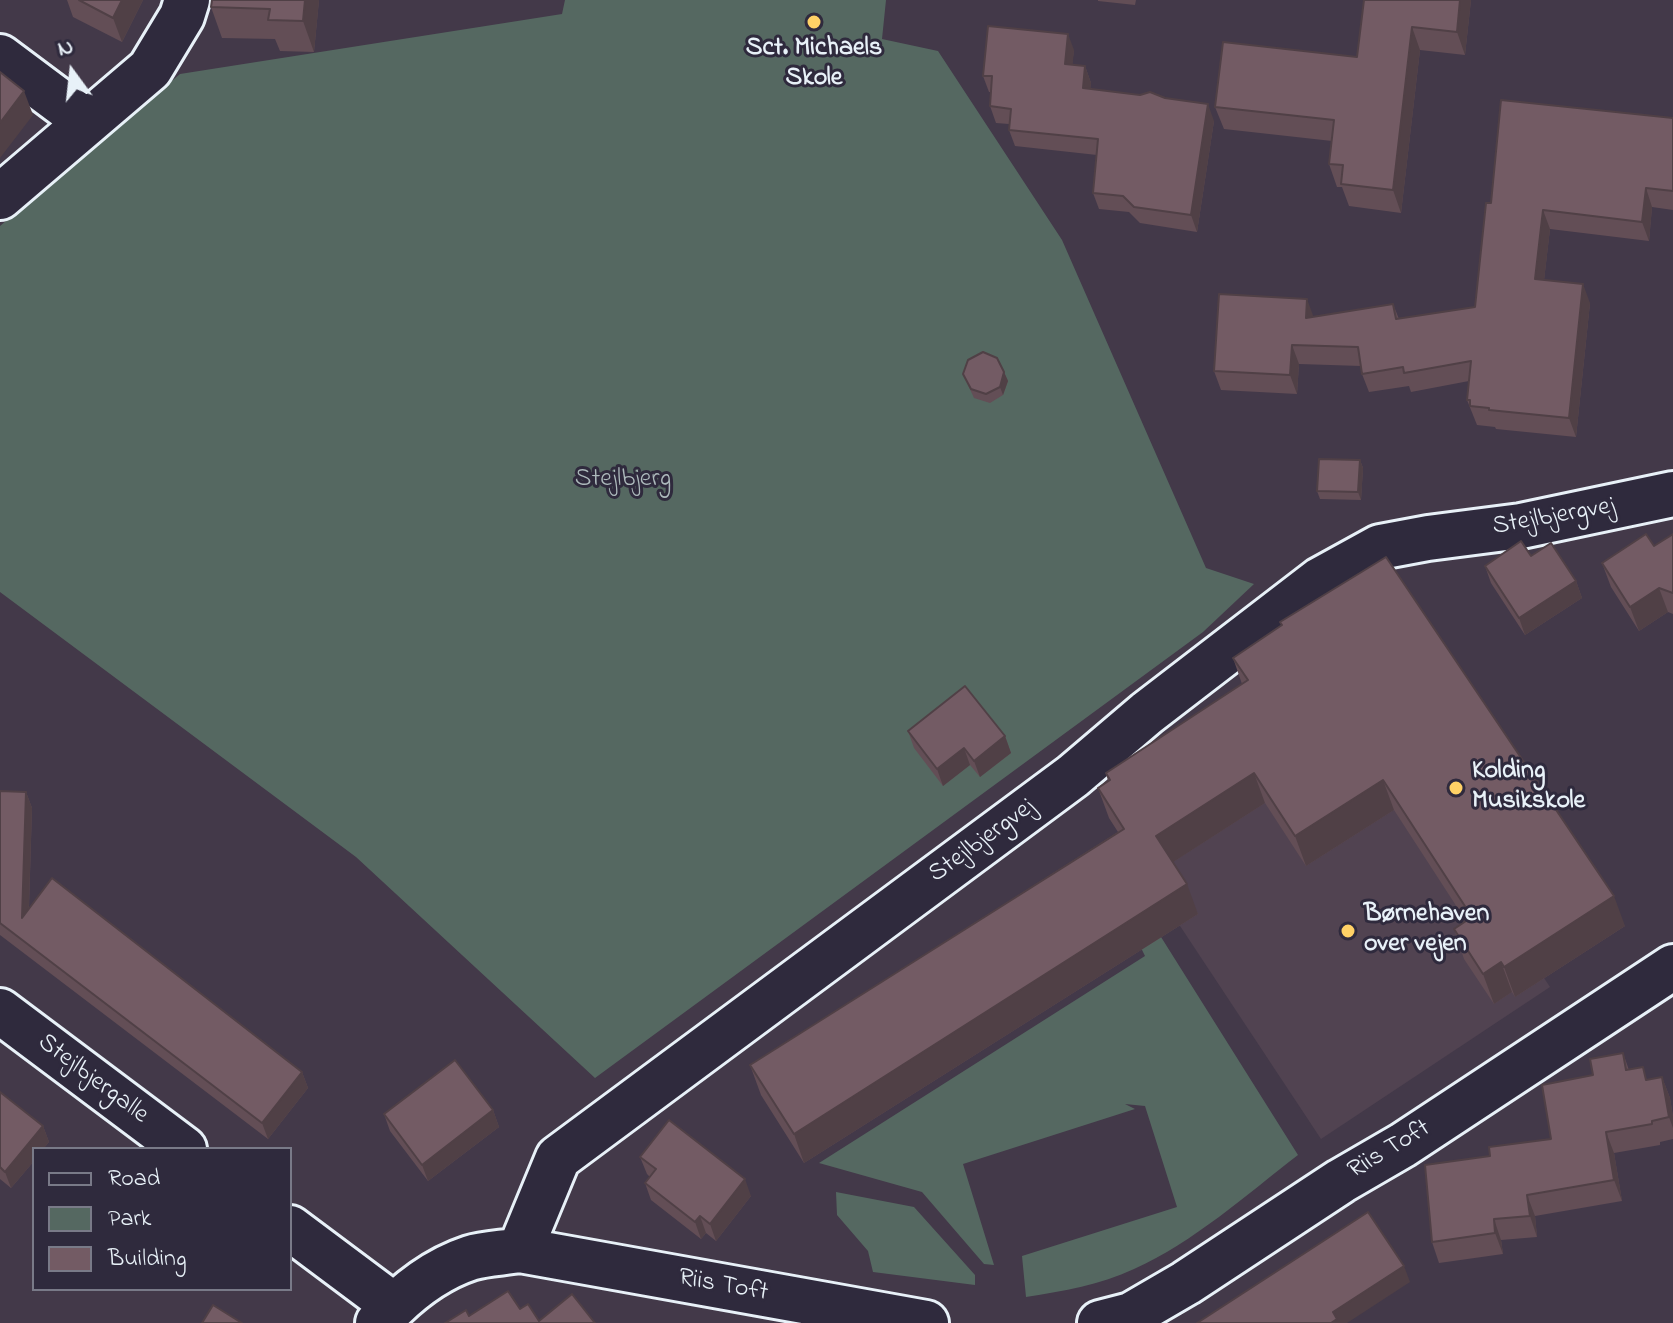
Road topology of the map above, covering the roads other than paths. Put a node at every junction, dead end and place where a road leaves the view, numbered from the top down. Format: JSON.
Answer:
{"nodes":[{"id":1,"x":187,"y":0,"type":"edge"},
{"id":2,"x":0,"y":57,"type":"edge"},
{"id":3,"x":87,"y":122,"type":"junction"},
{"id":4,"x":0,"y":197,"type":"edge"},
{"id":5,"x":1673,"y":494,"type":"edge"},
{"id":6,"x":1673,"y":967,"type":"edge"},
{"id":7,"x":0,"y":1011,"type":"edge"},
{"id":8,"x":181,"y":1147,"type":"edge"},
{"id":9,"x":292,"y":1230,"type":"edge"},
{"id":10,"x":520,"y":1250,"type":"junction"},
{"id":11,"x":386,"y":1314,"type":"edge"},
{"id":12,"x":926,"y":1323,"type":"edge"},
{"id":13,"x":1100,"y":1323,"type":"edge"}],
"edges":[{"from":1,"to":3,"type":"street"},
{"from":2,"to":3,"type":"street"},
{"from":3,"to":4,"type":"street"},
{"from":5,"to":10,"type":"street","name":"Stejlbjergvej"},
{"from":6,"to":13,"type":"street","name":"Riis Toft"},
{"from":7,"to":8,"type":"street","name":"Stejlbjergalle"},
{"from":9,"to":11,"type":"street"},
{"from":10,"to":11,"type":"street"},
{"from":10,"to":12,"type":"street","name":"Riis Toft"}]}
